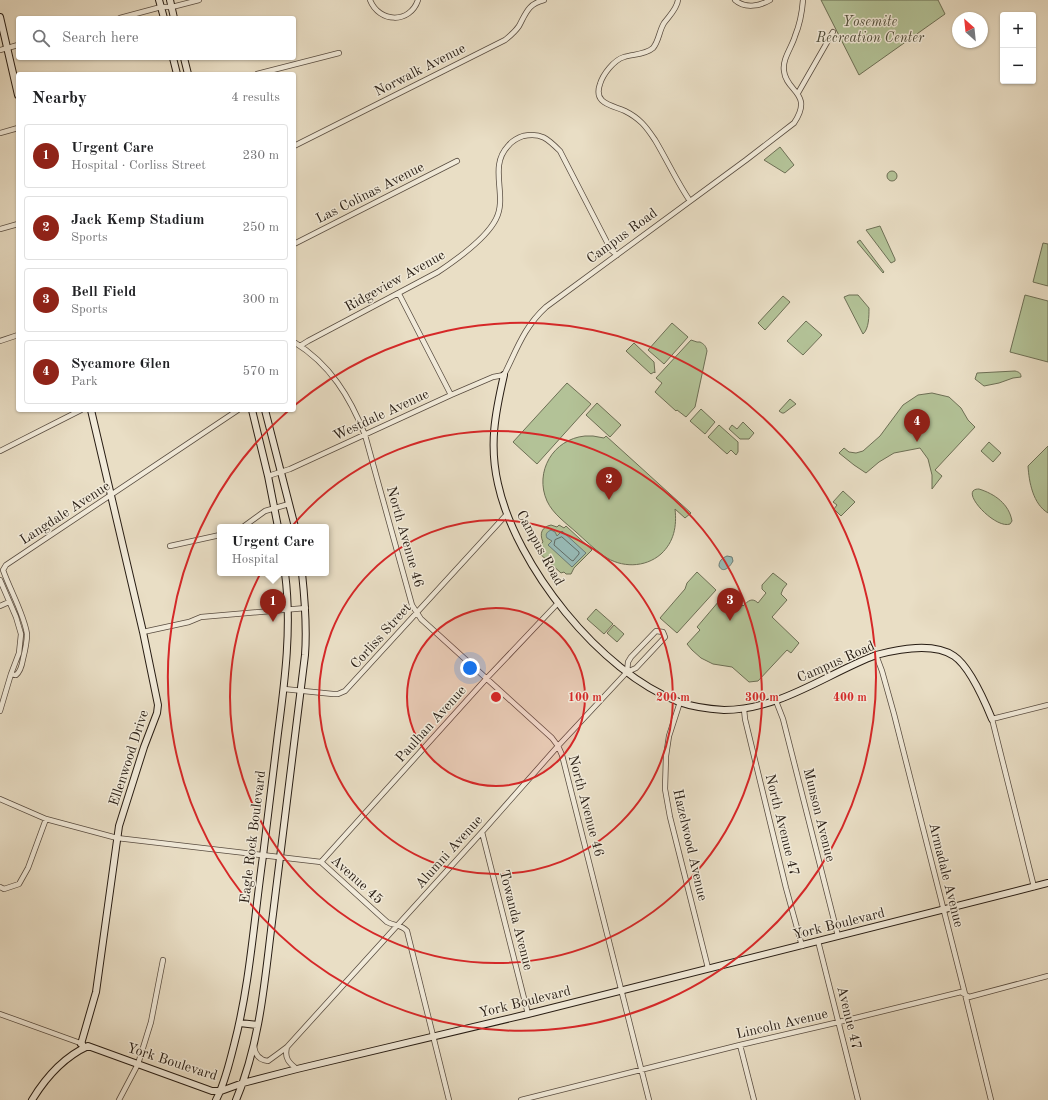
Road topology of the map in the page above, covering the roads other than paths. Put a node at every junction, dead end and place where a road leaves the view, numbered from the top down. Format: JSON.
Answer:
{"nodes":[{"id":1,"x":159,"y":0,"type":"edge"},
{"id":2,"x":170,"y":0,"type":"edge"},
{"id":3,"x":199,"y":0,"type":"edge"},
{"id":4,"x":370,"y":0,"type":"edge"},
{"id":5,"x":418,"y":0,"type":"edge"},
{"id":6,"x":544,"y":0,"type":"edge"},
{"id":7,"x":678,"y":0,"type":"edge"},
{"id":8,"x":735,"y":0,"type":"edge"},
{"id":9,"x":770,"y":0,"type":"edge"},
{"id":10,"x":804,"y":0,"type":"edge"},
{"id":11,"x":161,"y":7,"type":"junction"},
{"id":12,"x":172,"y":7,"type":"junction"},
{"id":13,"x":127,"y":16,"type":"edge"},
{"id":14,"x":163,"y":16,"type":"edge"},
{"id":15,"x":174,"y":16,"type":"edge"},
{"id":16,"x":0,"y":17,"type":"edge"},
{"id":17,"x":833,"y":32,"type":"dead end"},
{"id":18,"x":16,"y":46,"type":"edge"},
{"id":19,"x":7,"y":48,"type":"junction"},
{"id":20,"x":0,"y":50,"type":"edge"},
{"id":21,"x":339,"y":53,"type":"dead end"},
{"id":22,"x":174,"y":60,"type":"edge"},
{"id":23,"x":184,"y":60,"type":"edge"},
{"id":24,"x":176,"y":72,"type":"edge"},
{"id":25,"x":188,"y":72,"type":"edge"},
{"id":26,"x":265,"y":72,"type":"edge"},
{"id":27,"x":16,"y":86,"type":"edge"},
{"id":28,"x":798,"y":93,"type":"junction"},
{"id":29,"x":16,"y":129,"type":"edge"},
{"id":30,"x":0,"y":133,"type":"edge"},
{"id":31,"x":296,"y":145,"type":"edge"},
{"id":32,"x":457,"y":161,"type":"dead end"},
{"id":33,"x":690,"y":201,"type":"junction"},
{"id":34,"x":16,"y":225,"type":"edge"},
{"id":35,"x":0,"y":229,"type":"edge"},
{"id":36,"x":296,"y":243,"type":"edge"},
{"id":37,"x":617,"y":255,"type":"junction"},
{"id":38,"x":399,"y":294,"type":"junction"},
{"id":39,"x":16,"y":336,"type":"edge"},
{"id":40,"x":0,"y":341,"type":"edge"},
{"id":41,"x":296,"y":343,"type":"edge"},
{"id":42,"x":300,"y":346,"type":"junction"},
{"id":43,"x":504,"y":375,"type":"junction"},
{"id":44,"x":451,"y":395,"type":"junction"},
{"id":45,"x":77,"y":412,"type":"edge"},
{"id":46,"x":91,"y":412,"type":"edge"},
{"id":47,"x":235,"y":412,"type":"edge"},
{"id":48,"x":252,"y":412,"type":"edge"},
{"id":49,"x":266,"y":412,"type":"edge"},
{"id":50,"x":365,"y":435,"type":"junction"},
{"id":51,"x":0,"y":451,"type":"edge"},
{"id":52,"x":282,"y":472,"type":"junction"},
{"id":53,"x":268,"y":476,"type":"junction"},
{"id":54,"x":111,"y":495,"type":"junction"},
{"id":55,"x":289,"y":504,"type":"junction"},
{"id":56,"x":274,"y":508,"type":"junction"},
{"id":57,"x":507,"y":514,"type":"junction"},
{"id":58,"x":247,"y":524,"type":"edge"},
{"id":59,"x":277,"y":524,"type":"edge"},
{"id":60,"x":294,"y":524,"type":"edge"},
{"id":61,"x":217,"y":536,"type":"edge"},
{"id":62,"x":170,"y":546,"type":"dead end"},
{"id":63,"x":285,"y":576,"type":"edge"},
{"id":64,"x":302,"y":576,"type":"edge"},
{"id":65,"x":0,"y":580,"type":"edge"},
{"id":66,"x":9,"y":602,"type":"junction"},
{"id":67,"x":558,"y":603,"type":"junction"},
{"id":68,"x":0,"y":606,"type":"edge"},
{"id":69,"x":306,"y":608,"type":"junction"},
{"id":70,"x":288,"y":609,"type":"junction"},
{"id":71,"x":417,"y":612,"type":"junction"},
{"id":72,"x":143,"y":632,"type":"junction"},
{"id":73,"x":876,"y":656,"type":"junction"},
{"id":74,"x":626,"y":672,"type":"junction"},
{"id":75,"x":11,"y":674,"type":"junction"},
{"id":76,"x":486,"y":679,"type":"junction"},
{"id":77,"x":284,"y":689,"type":"junction"},
{"id":78,"x":301,"y":690,"type":"junction"},
{"id":79,"x":776,"y":701,"type":"junction"},
{"id":80,"x":680,"y":702,"type":"junction"},
{"id":81,"x":1048,"y":705,"type":"edge"},
{"id":82,"x":744,"y":709,"type":"junction"},
{"id":83,"x":0,"y":711,"type":"edge"},
{"id":84,"x":992,"y":719,"type":"junction"},
{"id":85,"x":558,"y":746,"type":"junction"},
{"id":86,"x":0,"y":799,"type":"edge"},
{"id":87,"x":46,"y":819,"type":"junction"},
{"id":88,"x":482,"y":832,"type":"junction"},
{"id":89,"x":117,"y":838,"type":"junction"},
{"id":90,"x":263,"y":855,"type":"junction"},
{"id":91,"x":280,"y":858,"type":"junction"},
{"id":92,"x":321,"y":862,"type":"junction"},
{"id":93,"x":1048,"y":883,"type":"edge"},
{"id":94,"x":0,"y":887,"type":"edge"},
{"id":95,"x":1034,"y":887,"type":"junction"},
{"id":96,"x":943,"y":910,"type":"junction"},
{"id":97,"x":398,"y":925,"type":"junction"},
{"id":98,"x":838,"y":936,"type":"junction"},
{"id":99,"x":818,"y":941,"type":"junction"},
{"id":100,"x":802,"y":946,"type":"junction"},
{"id":101,"x":163,"y":960,"type":"dead end"},
{"id":102,"x":708,"y":968,"type":"junction"},
{"id":103,"x":1048,"y":976,"type":"edge"},
{"id":104,"x":622,"y":990,"type":"junction"},
{"id":105,"x":965,"y":994,"type":"junction"},
{"id":106,"x":0,"y":1014,"type":"edge"},
{"id":107,"x":528,"y":1014,"type":"junction"},
{"id":108,"x":839,"y":1022,"type":"junction"},
{"id":109,"x":240,"y":1023,"type":"junction"},
{"id":110,"x":257,"y":1025,"type":"junction"},
{"id":111,"x":433,"y":1037,"type":"junction"},
{"id":112,"x":255,"y":1038,"type":"junction"},
{"id":113,"x":81,"y":1044,"type":"junction"},
{"id":114,"x":740,"y":1045,"type":"junction"},
{"id":115,"x":88,"y":1046,"type":"junction"},
{"id":116,"x":287,"y":1047,"type":"junction"},
{"id":117,"x":138,"y":1064,"type":"junction"},
{"id":118,"x":297,"y":1069,"type":"junction"},
{"id":119,"x":642,"y":1070,"type":"junction"},
{"id":120,"x":243,"y":1083,"type":"junction"},
{"id":121,"x":221,"y":1091,"type":"junction"},
{"id":122,"x":32,"y":1100,"type":"edge"},
{"id":123,"x":119,"y":1100,"type":"edge"},
{"id":124,"x":216,"y":1100,"type":"edge"},
{"id":125,"x":236,"y":1100,"type":"edge"},
{"id":126,"x":449,"y":1100,"type":"edge"},
{"id":127,"x":521,"y":1100,"type":"edge"},
{"id":128,"x":649,"y":1100,"type":"edge"},
{"id":129,"x":754,"y":1100,"type":"edge"},
{"id":130,"x":858,"y":1100,"type":"edge"},
{"id":131,"x":991,"y":1100,"type":"edge"}],
"edges":[{"from":1,"to":11,"type":"main road"},
{"from":2,"to":12,"type":"main road"},
{"from":3,"to":12,"type":"street"},
{"from":4,"to":5,"type":"street"},
{"from":6,"to":31,"type":"street","name":"Norwalk Avenue"},
{"from":7,"to":33,"type":"street"},
{"from":8,"to":9,"type":"street"},
{"from":10,"to":28,"type":"street"},
{"from":11,"to":12,"type":"street"},
{"from":11,"to":13,"type":"street"},
{"from":11,"to":14,"type":"main road"},
{"from":12,"to":15,"type":"main road"},
{"from":16,"to":19,"type":"main road"},
{"from":17,"to":28,"type":"street"},
{"from":18,"to":19,"type":"street"},
{"from":19,"to":20,"type":"street"},
{"from":19,"to":27,"type":"main road"},
{"from":21,"to":26,"type":"street"},
{"from":22,"to":24,"type":"main road"},
{"from":23,"to":25,"type":"main road"},
{"from":28,"to":33,"type":"street","name":"Campus Road"},
{"from":29,"to":30,"type":"street"},
{"from":32,"to":36,"type":"street","name":"Las Colinas Avenue"},
{"from":33,"to":37,"type":"street","name":"Campus Road"},
{"from":34,"to":35,"type":"street"},
{"from":37,"to":38,"type":"street","name":"Ridgeview Avenue"},
{"from":37,"to":43,"type":"street","name":"Campus Road"},
{"from":38,"to":42,"type":"street","name":"Ridgeview Avenue"},
{"from":38,"to":44,"type":"street"},
{"from":39,"to":40,"type":"street"},
{"from":41,"to":42,"type":"street","name":"North Avenue 46"},
{"from":42,"to":50,"type":"street","name":"North Avenue 46"},
{"from":43,"to":44,"type":"street","name":"Westdale Avenue"},
{"from":43,"to":57,"type":"main road","name":"Campus Road"},
{"from":44,"to":50,"type":"street","name":"Westdale Avenue"},
{"from":45,"to":51,"type":"street"},
{"from":46,"to":54,"type":"main road","name":"Ellenwood Drive"},
{"from":47,"to":54,"type":"street","name":"Langdale Avenue"},
{"from":48,"to":53,"type":"main road"},
{"from":49,"to":52,"type":"main road"},
{"from":50,"to":52,"type":"street","name":"Westdale Avenue"},
{"from":50,"to":71,"type":"street","name":"North Avenue 46"},
{"from":52,"to":53,"type":"street","name":"Westdale Avenue"},
{"from":52,"to":55,"type":"main road"},
{"from":53,"to":56,"type":"main road"},
{"from":54,"to":72,"type":"main road","name":"Ellenwood Drive"},
{"from":54,"to":75,"type":"street","name":"Langdale Avenue"},
{"from":55,"to":56,"type":"street"},
{"from":55,"to":60,"type":"main road"},
{"from":56,"to":58,"type":"street"},
{"from":56,"to":59,"type":"main road"},
{"from":57,"to":67,"type":"main road","name":"Campus Road"},
{"from":57,"to":71,"type":"street","name":"Corliss Street"},
{"from":61,"to":62,"type":"street"},
{"from":63,"to":70,"type":"main road","name":"Eagle Rock Boulevard"},
{"from":64,"to":69,"type":"main road"},
{"from":65,"to":66,"type":"street"},
{"from":66,"to":68,"type":"street"},
{"from":66,"to":75,"type":"street"},
{"from":67,"to":74,"type":"main road","name":"Campus Road"},
{"from":67,"to":76,"type":"street","name":"Paulhan Avenue"},
{"from":69,"to":70,"type":"street"},
{"from":69,"to":78,"type":"main road"},
{"from":70,"to":72,"type":"street"},
{"from":70,"to":77,"type":"main road","name":"Eagle Rock Boulevard"},
{"from":71,"to":76,"type":"street","name":"North Avenue 46"},
{"from":71,"to":78,"type":"street","name":"Corliss Street"},
{"from":72,"to":89,"type":"main road","name":"Ellenwood Drive"},
{"from":73,"to":79,"type":"main road","name":"Campus Road"},
{"from":73,"to":84,"type":"main road","name":"Campus Road"},
{"from":73,"to":96,"type":"street","name":"Armadale Avenue"},
{"from":74,"to":74,"type":"street","name":"Alumni Avenue"},
{"from":74,"to":80,"type":"main road","name":"Campus Road"},
{"from":74,"to":85,"type":"street","name":"Alumni Avenue"},
{"from":75,"to":83,"type":"street"},
{"from":76,"to":85,"type":"street","name":"North Avenue 46"},
{"from":76,"to":92,"type":"street","name":"Paulhan Avenue"},
{"from":77,"to":78,"type":"street","name":"Corliss Street"},
{"from":77,"to":90,"type":"main road","name":"Eagle Rock Boulevard"},
{"from":78,"to":91,"type":"main road"},
{"from":79,"to":82,"type":"main road","name":"Campus Road"},
{"from":79,"to":98,"type":"street","name":"Munson Avenue"},
{"from":80,"to":82,"type":"main road","name":"Campus Road"},
{"from":80,"to":102,"type":"street","name":"Hazelwood Avenue"},
{"from":81,"to":84,"type":"street"},
{"from":82,"to":100,"type":"street","name":"North Avenue 47"},
{"from":84,"to":95,"type":"street","name":"Campus Road"},
{"from":85,"to":88,"type":"street","name":"Alumni Avenue"},
{"from":85,"to":104,"type":"street","name":"North Avenue 46"},
{"from":86,"to":87,"type":"street","name":"Avenue 45"},
{"from":87,"to":89,"type":"street","name":"Avenue 45"},
{"from":87,"to":94,"type":"street"},
{"from":88,"to":97,"type":"street","name":"Alumni Avenue"},
{"from":88,"to":107,"type":"street","name":"Towanda Avenue"},
{"from":89,"to":90,"type":"street","name":"Avenue 45"},
{"from":89,"to":113,"type":"main road","name":"Ellenwood Drive"},
{"from":90,"to":91,"type":"street","name":"Avenue 45"},
{"from":90,"to":109,"type":"main road","name":"Eagle Rock Boulevard"},
{"from":91,"to":92,"type":"street","name":"Avenue 45"},
{"from":91,"to":110,"type":"main road"},
{"from":92,"to":97,"type":"street","name":"Avenue 45"},
{"from":93,"to":95,"type":"main road","name":"York Boulevard"},
{"from":95,"to":96,"type":"main road","name":"York Boulevard"},
{"from":96,"to":98,"type":"main road","name":"York Boulevard"},
{"from":96,"to":105,"type":"street","name":"Armadale Avenue"},
{"from":97,"to":111,"type":"street","name":"Avenue 45"},
{"from":97,"to":116,"type":"street","name":"Alumni Avenue"},
{"from":98,"to":99,"type":"main road","name":"York Boulevard"},
{"from":99,"to":100,"type":"main road","name":"York Boulevard"},
{"from":99,"to":108,"type":"street","name":"Avenue 47"},
{"from":100,"to":102,"type":"main road","name":"York Boulevard"},
{"from":101,"to":117,"type":"street"},
{"from":102,"to":104,"type":"main road","name":"York Boulevard"},
{"from":103,"to":105,"type":"street","name":"Lincoln Avenue"},
{"from":104,"to":107,"type":"main road","name":"York Boulevard"},
{"from":104,"to":119,"type":"street","name":"North Avenue 46"},
{"from":105,"to":108,"type":"street","name":"Lincoln Avenue"},
{"from":105,"to":131,"type":"street","name":"Armadale Avenue"},
{"from":106,"to":113,"type":"street"},
{"from":107,"to":111,"type":"main road","name":"York Boulevard"},
{"from":108,"to":114,"type":"street","name":"Lincoln Avenue"},
{"from":108,"to":130,"type":"street","name":"Avenue 47"},
{"from":109,"to":110,"type":"main road"},
{"from":109,"to":121,"type":"main road","name":"Eagle Rock Boulevard"},
{"from":110,"to":112,"type":"main road"},
{"from":111,"to":118,"type":"main road","name":"York Boulevard"},
{"from":111,"to":126,"type":"street","name":"Avenue 45"},
{"from":112,"to":116,"type":"street","name":"Alumni Avenue"},
{"from":112,"to":120,"type":"main road"},
{"from":113,"to":115,"type":"street"},
{"from":114,"to":119,"type":"street","name":"Lincoln Avenue"},
{"from":114,"to":129,"type":"street"},
{"from":115,"to":117,"type":"main road","name":"York Boulevard"},
{"from":115,"to":122,"type":"main road"},
{"from":116,"to":118,"type":"street"},
{"from":117,"to":121,"type":"main road","name":"York Boulevard"},
{"from":117,"to":123,"type":"street"},
{"from":118,"to":120,"type":"main road","name":"York Boulevard"},
{"from":119,"to":127,"type":"street","name":"Lincoln Avenue"},
{"from":119,"to":128,"type":"street","name":"North Avenue 46"},
{"from":120,"to":121,"type":"main road","name":"York Boulevard"},
{"from":120,"to":125,"type":"main road"},
{"from":121,"to":124,"type":"main road","name":"Eagle Rock Boulevard"}]}
